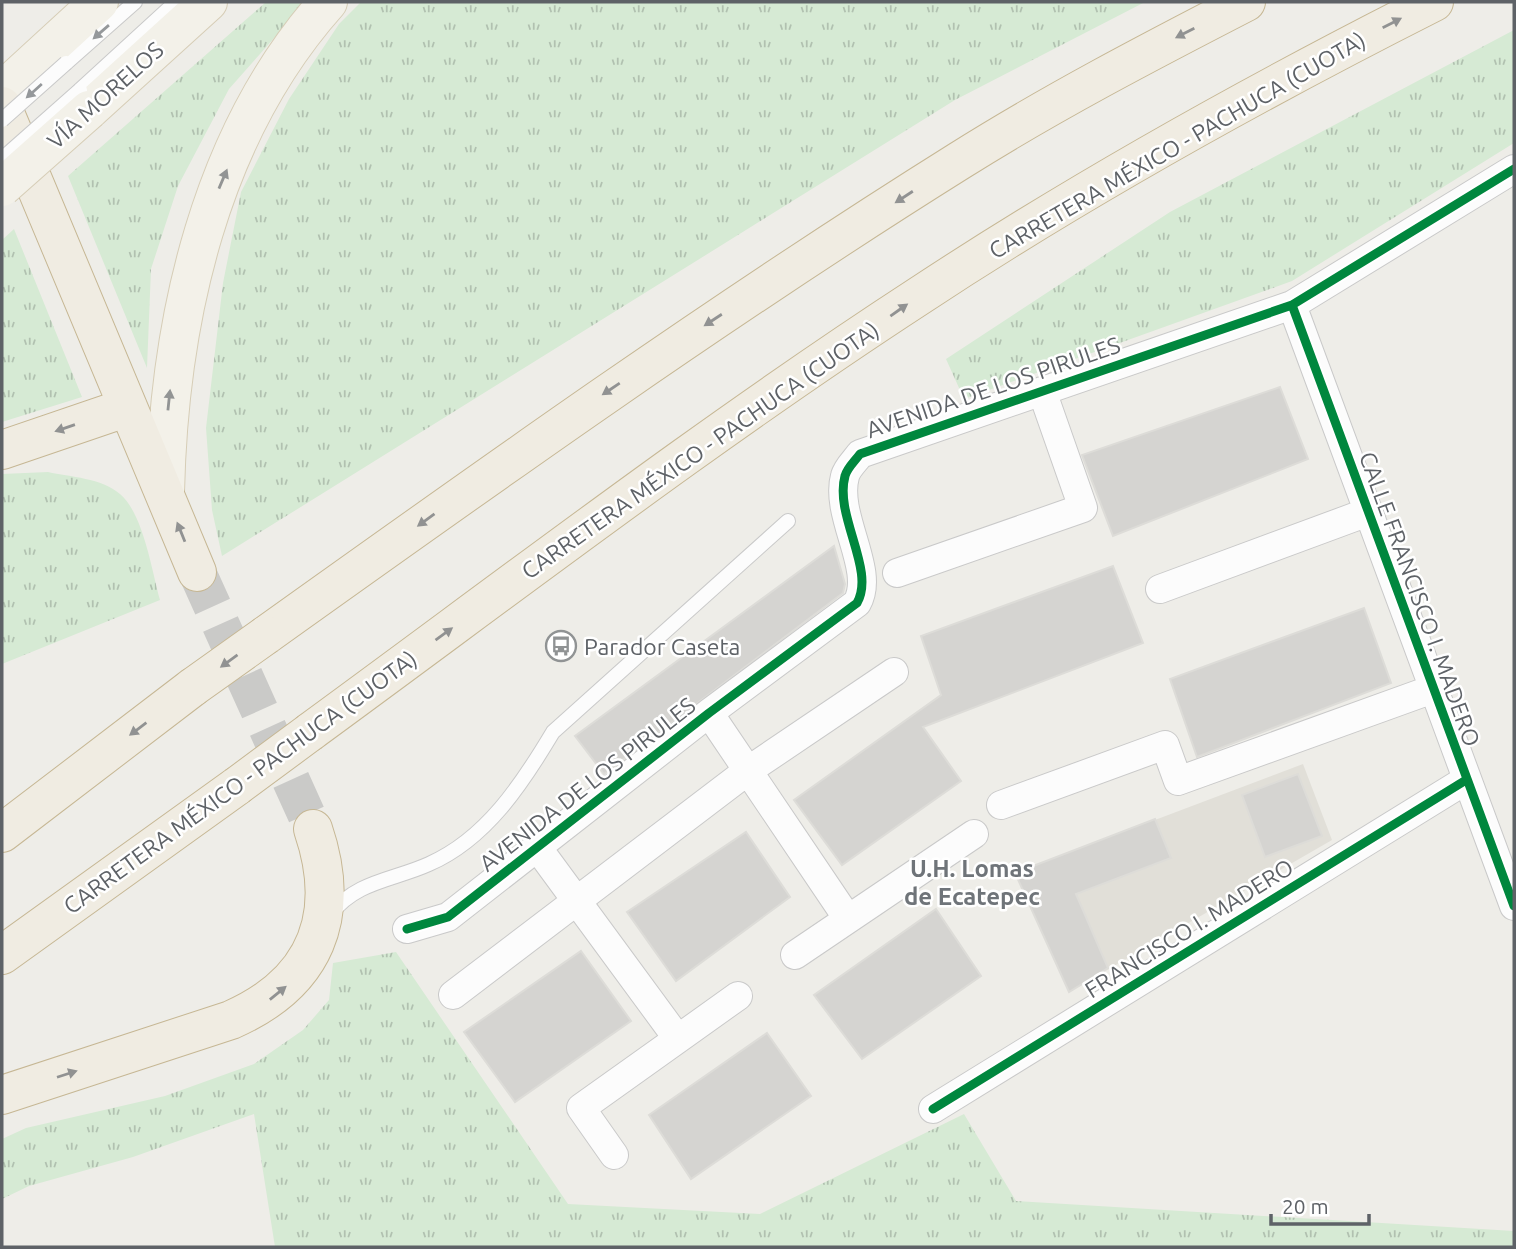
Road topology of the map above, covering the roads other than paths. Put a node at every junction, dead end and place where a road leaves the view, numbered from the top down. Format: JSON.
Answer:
{"nodes":[{"id":1,"x":99,"y":2,"type":"edge"},
{"id":2,"x":135,"y":2,"type":"edge"},
{"id":3,"x":176,"y":2,"type":"edge"},
{"id":4,"x":208,"y":2,"type":"edge"},
{"id":5,"x":328,"y":2,"type":"edge"},
{"id":6,"x":1246,"y":2,"type":"edge"},
{"id":7,"x":1434,"y":2,"type":"edge"},
{"id":8,"x":60,"y":53,"type":"junction"},
{"id":9,"x":2,"y":90,"type":"edge"},
{"id":10,"x":85,"y":100,"type":"junction"},
{"id":11,"x":2,"y":106,"type":"edge"},
{"id":12,"x":2,"y":120,"type":"edge"},
{"id":13,"x":2,"y":159,"type":"edge"},
{"id":14,"x":1514,"y":169,"type":"edge"},
{"id":15,"x":2,"y":187,"type":"edge"},
{"id":16,"x":1292,"y":305,"type":"junction"},
{"id":17,"x":1042,"y":391,"type":"junction"},
{"id":18,"x":128,"y":407,"type":"junction"},
{"id":19,"x":2,"y":450,"type":"edge"},
{"id":20,"x":165,"y":492,"type":"junction"},
{"id":21,"x":1368,"y":512,"type":"junction"},
{"id":22,"x":788,"y":522,"type":"dead end"},
{"id":23,"x":197,"y":572,"type":"tunnel mouth"},
{"id":24,"x":897,"y":573,"type":"dead end"},
{"id":25,"x":1160,"y":589,"type":"dead end"},
{"id":26,"x":894,"y":672,"type":"dead end"},
{"id":27,"x":1433,"y":689,"type":"junction"},
{"id":28,"x":709,"y":713,"type":"junction"},
{"id":29,"x":746,"y":772,"type":"junction"},
{"id":30,"x":1466,"y":780,"type":"junction"},
{"id":31,"x":1001,"y":805,"type":"dead end"},
{"id":32,"x":313,"y":829,"type":"tunnel mouth"},
{"id":33,"x":2,"y":833,"type":"edge"},
{"id":34,"x":974,"y":834,"type":"dead end"},
{"id":35,"x":537,"y":847,"type":"junction"},
{"id":36,"x":577,"y":899,"type":"junction"},
{"id":37,"x":1514,"y":906,"type":"edge"},
{"id":38,"x":848,"y":919,"type":"junction"},
{"id":39,"x":407,"y":929,"type":"dead end"},
{"id":40,"x":319,"y":933,"type":"junction"},
{"id":41,"x":2,"y":955,"type":"edge"},
{"id":42,"x":795,"y":955,"type":"dead end"},
{"id":43,"x":453,"y":995,"type":"dead end"},
{"id":44,"x":738,"y":996,"type":"dead end"},
{"id":45,"x":678,"y":1039,"type":"junction"},
{"id":46,"x":2,"y":1095,"type":"edge"},
{"id":47,"x":933,"y":1109,"type":"dead end"},
{"id":48,"x":614,"y":1155,"type":"dead end"}],
"edges":[{"from":1,"to":8,"type":"main road"},
{"from":2,"to":8,"type":"lane","one_way":true},
{"from":3,"to":10,"type":"lane"},
{"from":4,"to":10,"type":"main road","name":"VÍA MORELOS"},
{"from":20,"to":5,"type":"main road","one_way":true},
{"from":6,"to":33,"type":"highway","one_way":true,"bridge":true},
{"from":41,"to":7,"type":"highway","name":"CARRETERA MÉXICO - PACHUCA (CUOTA)","one_way":true,"bridge":true},
{"from":8,"to":9,"type":"main road"},
{"from":8,"to":12,"type":"lane","one_way":true,"bridge":true},
{"from":10,"to":13,"type":"lane","bridge":true},
{"from":10,"to":15,"type":"main road","name":"VÍA MORELOS","bridge":true},
{"from":11,"to":18,"type":"highway"},
{"from":14,"to":16,"type":"street","name":"AVENIDA DE LOS PIRULES"},
{"from":16,"to":17,"type":"street","name":"AVENIDA DE LOS PIRULES"},
{"from":16,"to":21,"type":"street","name":"CALLE FRANCISCO I. MADERO"},
{"from":17,"to":24,"type":"street"},
{"from":17,"to":28,"type":"street","name":"AVENIDA DE LOS PIRULES"},
{"from":18,"to":19,"type":"highway","one_way":true},
{"from":18,"to":20,"type":"highway"},
{"from":23,"to":20,"type":"highway","one_way":true},
{"from":21,"to":25,"type":"street"},
{"from":21,"to":27,"type":"street","name":"CALLE FRANCISCO I. MADERO"},
{"from":22,"to":40,"type":"lane"},
{"from":26,"to":29,"type":"street"},
{"from":27,"to":30,"type":"street","name":"CALLE FRANCISCO I. MADERO"},
{"from":27,"to":31,"type":"street"},
{"from":28,"to":29,"type":"street"},
{"from":28,"to":35,"type":"street","name":"AVENIDA DE LOS PIRULES"},
{"from":29,"to":36,"type":"street"},
{"from":29,"to":38,"type":"street"},
{"from":30,"to":37,"type":"street","name":"CALLE FRANCISCO I. MADERO"},
{"from":30,"to":47,"type":"street","name":"FRANCISCO I. MADERO"},
{"from":32,"to":40,"type":"highway"},
{"from":34,"to":38,"type":"street"},
{"from":35,"to":36,"type":"street"},
{"from":35,"to":39,"type":"street","name":"AVENIDA DE LOS PIRULES"},
{"from":36,"to":43,"type":"street"},
{"from":36,"to":45,"type":"street"},
{"from":38,"to":42,"type":"street"},
{"from":46,"to":40,"type":"highway","one_way":true},
{"from":44,"to":45,"type":"street"},
{"from":45,"to":48,"type":"street"}]}
